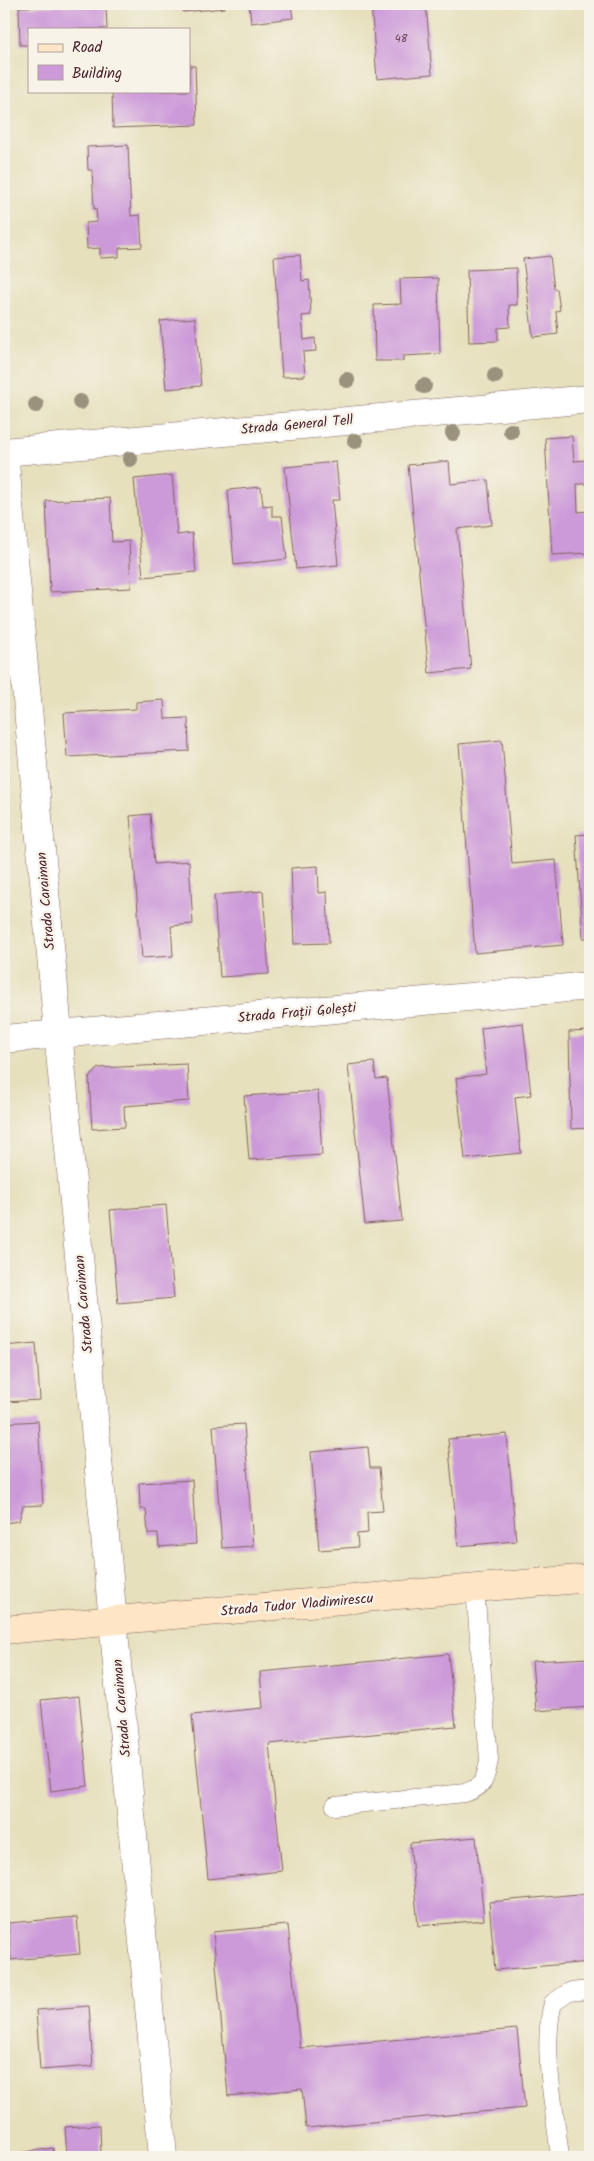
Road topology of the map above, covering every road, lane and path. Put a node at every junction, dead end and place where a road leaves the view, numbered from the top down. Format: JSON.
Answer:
{"nodes":[{"id":1,"x":590,"y":399,"type":"edge"},
{"id":2,"x":4,"y":452,"type":"edge"},
{"id":3,"x":590,"y":986,"type":"edge"},
{"id":4,"x":58,"y":1034,"type":"junction"},
{"id":5,"x":4,"y":1039,"type":"edge"},
{"id":6,"x":590,"y":1578,"type":"edge"},
{"id":7,"x":475,"y":1589,"type":"junction"},
{"id":8,"x":114,"y":1621,"type":"junction"},
{"id":9,"x":4,"y":1630,"type":"edge"},
{"id":10,"x":335,"y":1806,"type":"dead end"},
{"id":11,"x":590,"y":1990,"type":"edge"},
{"id":12,"x":163,"y":2157,"type":"edge"},
{"id":13,"x":560,"y":2157,"type":"edge"}],
"edges":[{"from":1,"to":2,"type":"street","name":"Strada General Tell"},
{"from":2,"to":4,"type":"street","name":"Strada Caraiman"},
{"from":3,"to":4,"type":"street","name":"Strada Frații Golești"},
{"from":4,"to":5,"type":"street","name":"Strada Frații Golești"},
{"from":4,"to":8,"type":"street","name":"Strada Caraiman"},
{"from":6,"to":7,"type":"street","name":"Strada Tudor Vladimirescu"},
{"from":7,"to":8,"type":"street","name":"Strada Tudor Vladimirescu"},
{"from":7,"to":10,"type":"lane"},
{"from":8,"to":9,"type":"street","name":"Strada Tudor Vladimirescu"},
{"from":8,"to":12,"type":"street","name":"Strada Caraiman"},
{"from":11,"to":13,"type":"lane"}]}
